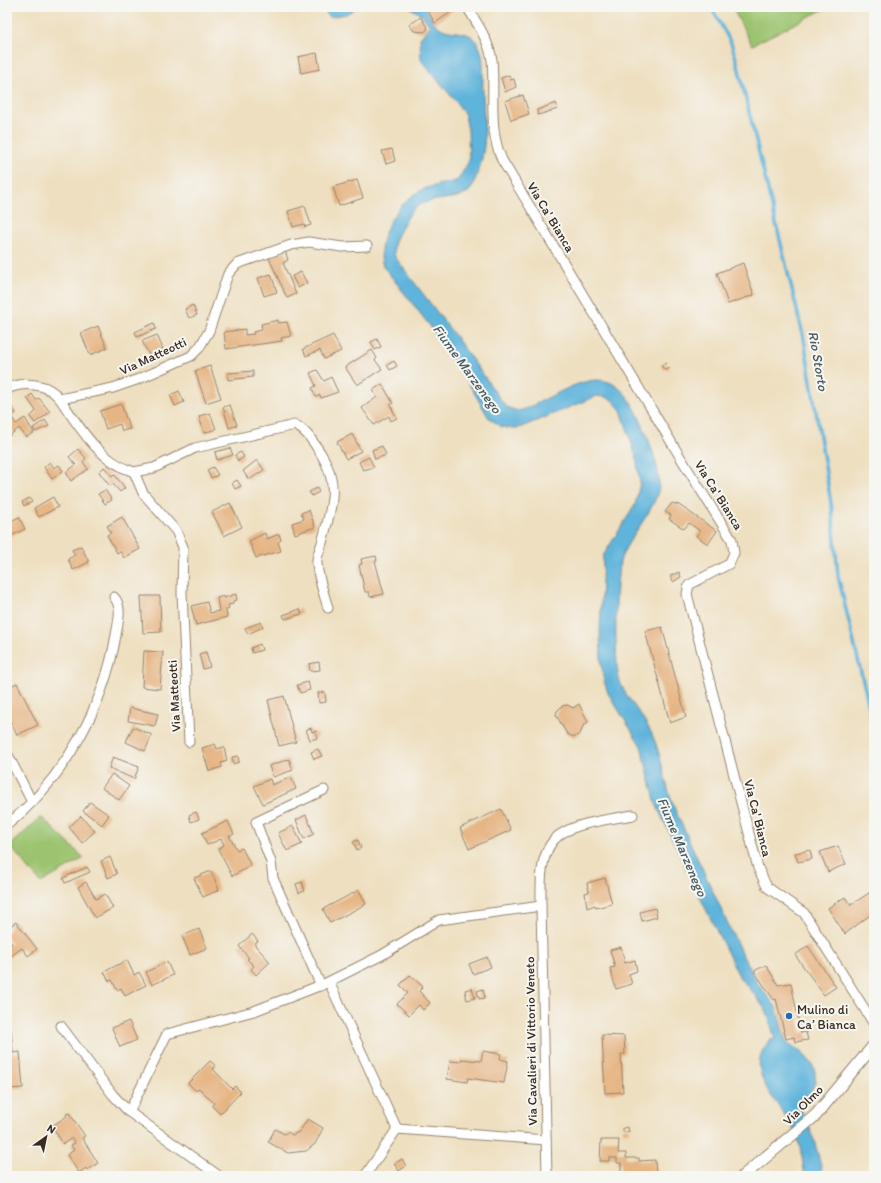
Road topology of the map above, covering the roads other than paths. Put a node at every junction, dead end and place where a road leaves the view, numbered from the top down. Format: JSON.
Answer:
{"nodes":[{"id":1,"x":467,"y":7,"type":"edge"},
{"id":2,"x":367,"y":246,"type":"dead end"},
{"id":3,"x":7,"y":389,"type":"edge"},
{"id":4,"x":60,"y":399,"type":"junction"},
{"id":5,"x":134,"y":472,"type":"junction"},
{"id":6,"x":114,"y":597,"type":"dead end"},
{"id":7,"x":328,"y":608,"type":"dead end"},
{"id":8,"x":189,"y":742,"type":"dead end"},
{"id":9,"x":7,"y":753,"type":"edge"},
{"id":10,"x":324,"y":790,"type":"dead end"},
{"id":11,"x":32,"y":802,"type":"junction"},
{"id":12,"x":633,"y":815,"type":"dead end"},
{"id":13,"x":7,"y":825,"type":"edge"},
{"id":14,"x":540,"y":906,"type":"junction"},
{"id":15,"x":325,"y":984,"type":"junction"},
{"id":16,"x":874,"y":1024,"type":"edge"},
{"id":17,"x":61,"y":1026,"type":"dead end"},
{"id":18,"x":874,"y":1045,"type":"edge"},
{"id":19,"x":129,"y":1112,"type":"junction"},
{"id":20,"x":397,"y":1129,"type":"junction"},
{"id":21,"x":546,"y":1140,"type":"junction"},
{"id":22,"x":219,"y":1176,"type":"edge"},
{"id":23,"x":365,"y":1176,"type":"edge"},
{"id":24,"x":547,"y":1176,"type":"edge"},
{"id":25,"x":743,"y":1176,"type":"edge"}],
"edges":[{"from":1,"to":16,"type":"street","name":"Via Ca' Bianca"},
{"from":2,"to":4,"type":"street","name":"Via Matteotti"},
{"from":3,"to":4,"type":"street"},
{"from":4,"to":5,"type":"street"},
{"from":5,"to":7,"type":"street"},
{"from":5,"to":8,"type":"street","name":"Via Matteotti"},
{"from":6,"to":11,"type":"street"},
{"from":9,"to":11,"type":"street"},
{"from":10,"to":15,"type":"street"},
{"from":11,"to":13,"type":"street"},
{"from":12,"to":14,"type":"street","name":"Via Cavalieri di Vittorio Veneto"},
{"from":14,"to":15,"type":"street"},
{"from":14,"to":21,"type":"street","name":"Via Cavalieri di Vittorio Veneto"},
{"from":15,"to":19,"type":"street"},
{"from":15,"to":20,"type":"street"},
{"from":17,"to":19,"type":"street"},
{"from":18,"to":25,"type":"street","name":"Via Olmo"},
{"from":19,"to":22,"type":"street"},
{"from":20,"to":21,"type":"street"},
{"from":20,"to":23,"type":"street"},
{"from":21,"to":24,"type":"street","name":"Via Cavalieri di Vittorio Veneto"}]}
